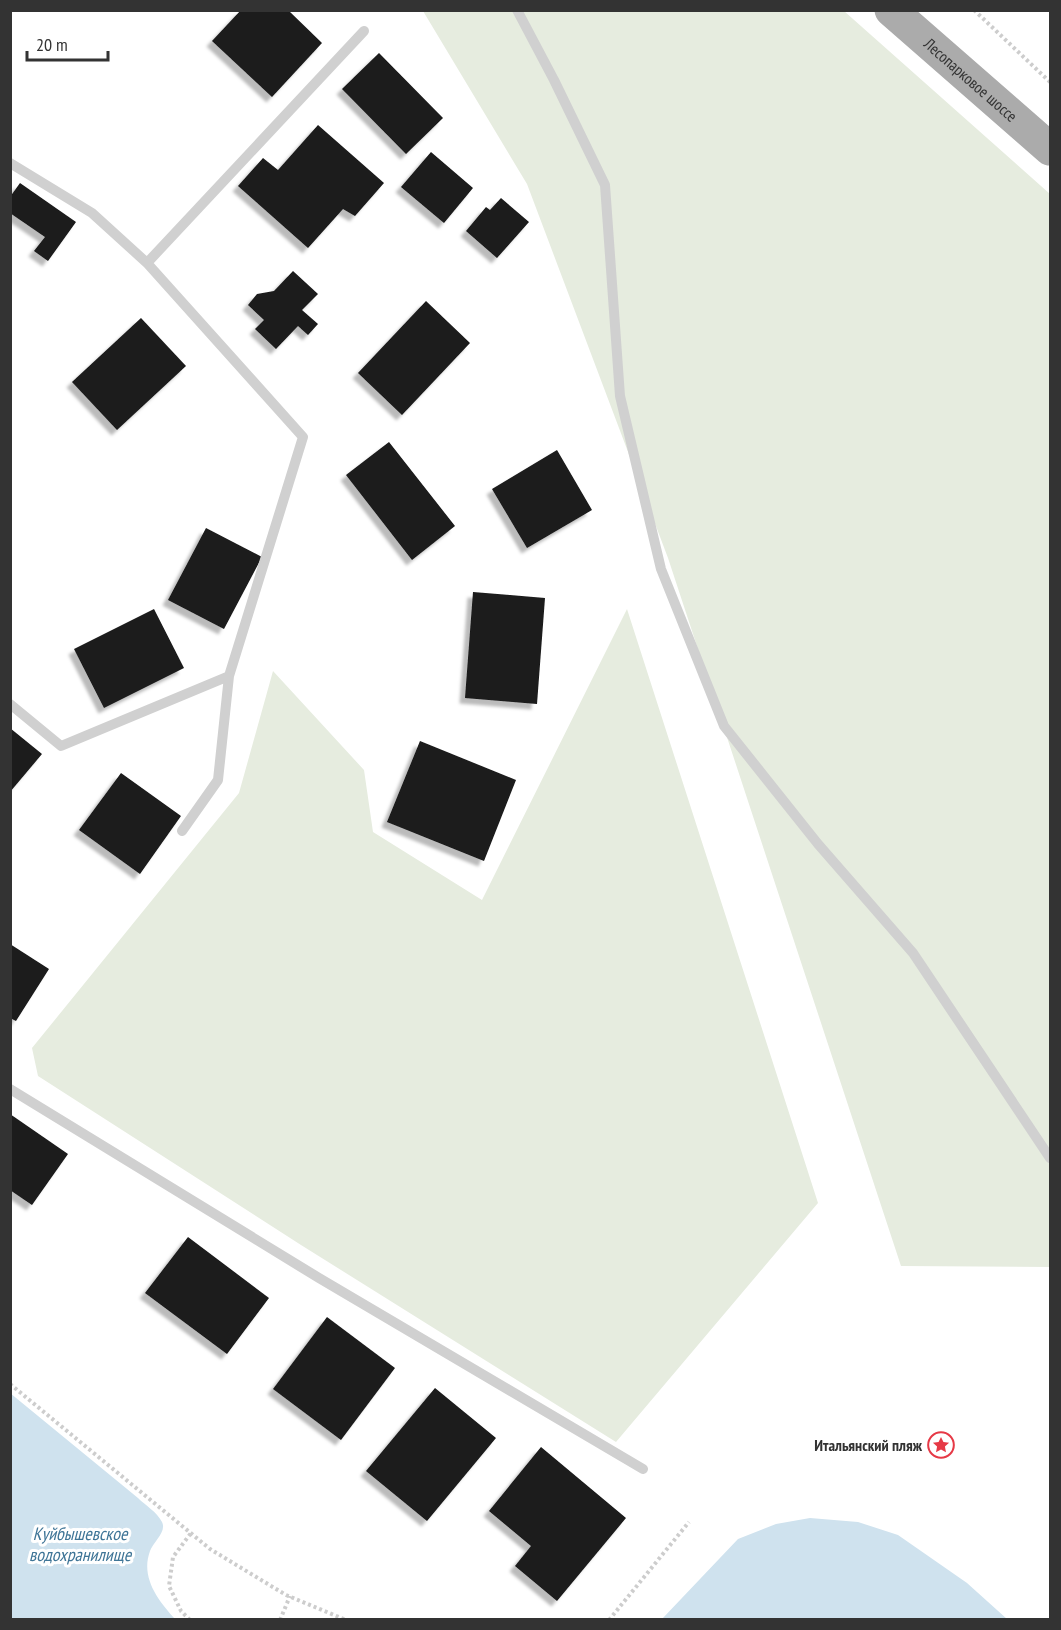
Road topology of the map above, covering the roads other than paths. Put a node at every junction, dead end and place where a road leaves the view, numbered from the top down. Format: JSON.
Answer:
{"nodes":[{"id":1,"x":517,"y":10,"type":"edge"},
{"id":2,"x":891,"y":10,"type":"edge"},
{"id":3,"x":364,"y":32,"type":"dead end"},
{"id":4,"x":1050,"y":149,"type":"edge"},
{"id":5,"x":10,"y":163,"type":"edge"},
{"id":6,"x":147,"y":263,"type":"junction"},
{"id":7,"x":229,"y":676,"type":"junction"},
{"id":8,"x":10,"y":704,"type":"edge"},
{"id":9,"x":182,"y":831,"type":"dead end"},
{"id":10,"x":10,"y":1089,"type":"edge"},
{"id":11,"x":1050,"y":1158,"type":"edge"},
{"id":12,"x":643,"y":1469,"type":"dead end"}],
"edges":[{"from":1,"to":11,"type":"lane"},
{"from":2,"to":4,"type":"main road","name":"Лесопарковое шоссе"},
{"from":3,"to":6,"type":"lane"},
{"from":5,"to":6,"type":"lane"},
{"from":6,"to":7,"type":"lane"},
{"from":7,"to":8,"type":"lane"},
{"from":7,"to":9,"type":"lane"},
{"from":10,"to":12,"type":"lane"}]}
